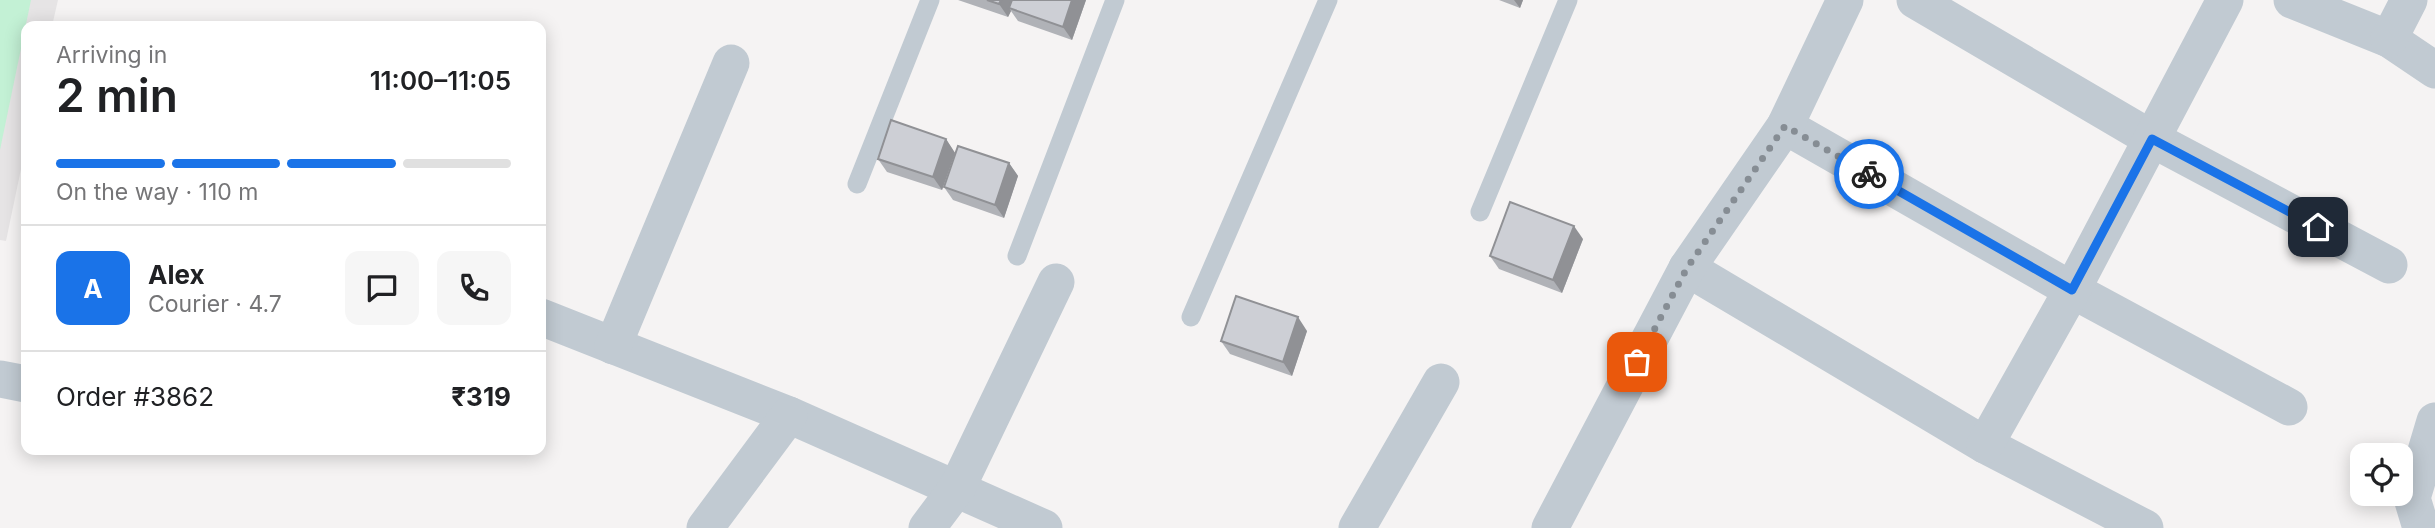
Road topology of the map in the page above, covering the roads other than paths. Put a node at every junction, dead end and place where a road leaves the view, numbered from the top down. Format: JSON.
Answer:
{"nodes":[{"id":1,"x":930,"y":0,"type":"edge"},
{"id":2,"x":1115,"y":0,"type":"edge"},
{"id":3,"x":1328,"y":0,"type":"edge"},
{"id":4,"x":1568,"y":0,"type":"edge"},
{"id":5,"x":1845,"y":0,"type":"edge"},
{"id":6,"x":1915,"y":0,"type":"edge"},
{"id":7,"x":2225,"y":0,"type":"edge"},
{"id":8,"x":2292,"y":0,"type":"edge"},
{"id":9,"x":2409,"y":0,"type":"edge"},
{"id":10,"x":2389,"y":39,"type":"junction"},
{"id":11,"x":731,"y":63,"type":"dead end"},
{"id":12,"x":2435,"y":70,"type":"edge"},
{"id":13,"x":1785,"y":126,"type":"junction"},
{"id":14,"x":2152,"y":139,"type":"junction"},
{"id":15,"x":857,"y":184,"type":"dead end"},
{"id":16,"x":1480,"y":212,"type":"dead end"},
{"id":17,"x":1017,"y":257,"type":"dead end"},
{"id":18,"x":2389,"y":265,"type":"dead end"},
{"id":19,"x":1687,"y":268,"type":"junction"},
{"id":20,"x":1056,"y":282,"type":"dead end"},
{"id":21,"x":2072,"y":290,"type":"junction"},
{"id":22,"x":1191,"y":317,"type":"dead end"},
{"id":23,"x":546,"y":319,"type":"edge"},
{"id":24,"x":613,"y":346,"type":"junction"},
{"id":25,"x":0,"y":379,"type":"edge"},
{"id":26,"x":1441,"y":382,"type":"dead end"},
{"id":27,"x":21,"y":383,"type":"edge"},
{"id":28,"x":2289,"y":407,"type":"dead end"},
{"id":29,"x":789,"y":415,"type":"junction"},
{"id":30,"x":2435,"y":421,"type":"edge"},
{"id":31,"x":1985,"y":445,"type":"junction"},
{"id":32,"x":957,"y":488,"type":"junction"},
{"id":33,"x":705,"y":528,"type":"edge"},
{"id":34,"x":927,"y":528,"type":"edge"},
{"id":35,"x":1044,"y":528,"type":"edge"},
{"id":36,"x":1357,"y":528,"type":"edge"},
{"id":37,"x":1549,"y":528,"type":"edge"},
{"id":38,"x":2144,"y":528,"type":"edge"},
{"id":39,"x":2421,"y":528,"type":"edge"}],
"edges":[{"from":1,"to":15,"type":"lane"},
{"from":2,"to":17,"type":"lane"},
{"from":3,"to":22,"type":"lane"},
{"from":4,"to":16,"type":"lane"},
{"from":5,"to":13,"type":"street"},
{"from":6,"to":14,"type":"street"},
{"from":7,"to":14,"type":"street"},
{"from":8,"to":10,"type":"street"},
{"from":9,"to":10,"type":"street"},
{"from":10,"to":12,"type":"street"},
{"from":11,"to":24,"type":"street"},
{"from":13,"to":19,"type":"street"},
{"from":13,"to":21,"type":"street"},
{"from":14,"to":18,"type":"street"},
{"from":14,"to":21,"type":"street"},
{"from":19,"to":31,"type":"street"},
{"from":19,"to":37,"type":"street"},
{"from":20,"to":32,"type":"street"},
{"from":21,"to":28,"type":"street"},
{"from":21,"to":31,"type":"street"},
{"from":23,"to":24,"type":"street"},
{"from":24,"to":29,"type":"street"},
{"from":25,"to":27,"type":"street"},
{"from":26,"to":36,"type":"street"},
{"from":29,"to":32,"type":"street"},
{"from":29,"to":33,"type":"street"},
{"from":30,"to":39,"type":"street"},
{"from":31,"to":38,"type":"street"},
{"from":32,"to":34,"type":"street"},
{"from":32,"to":35,"type":"street"}]}
